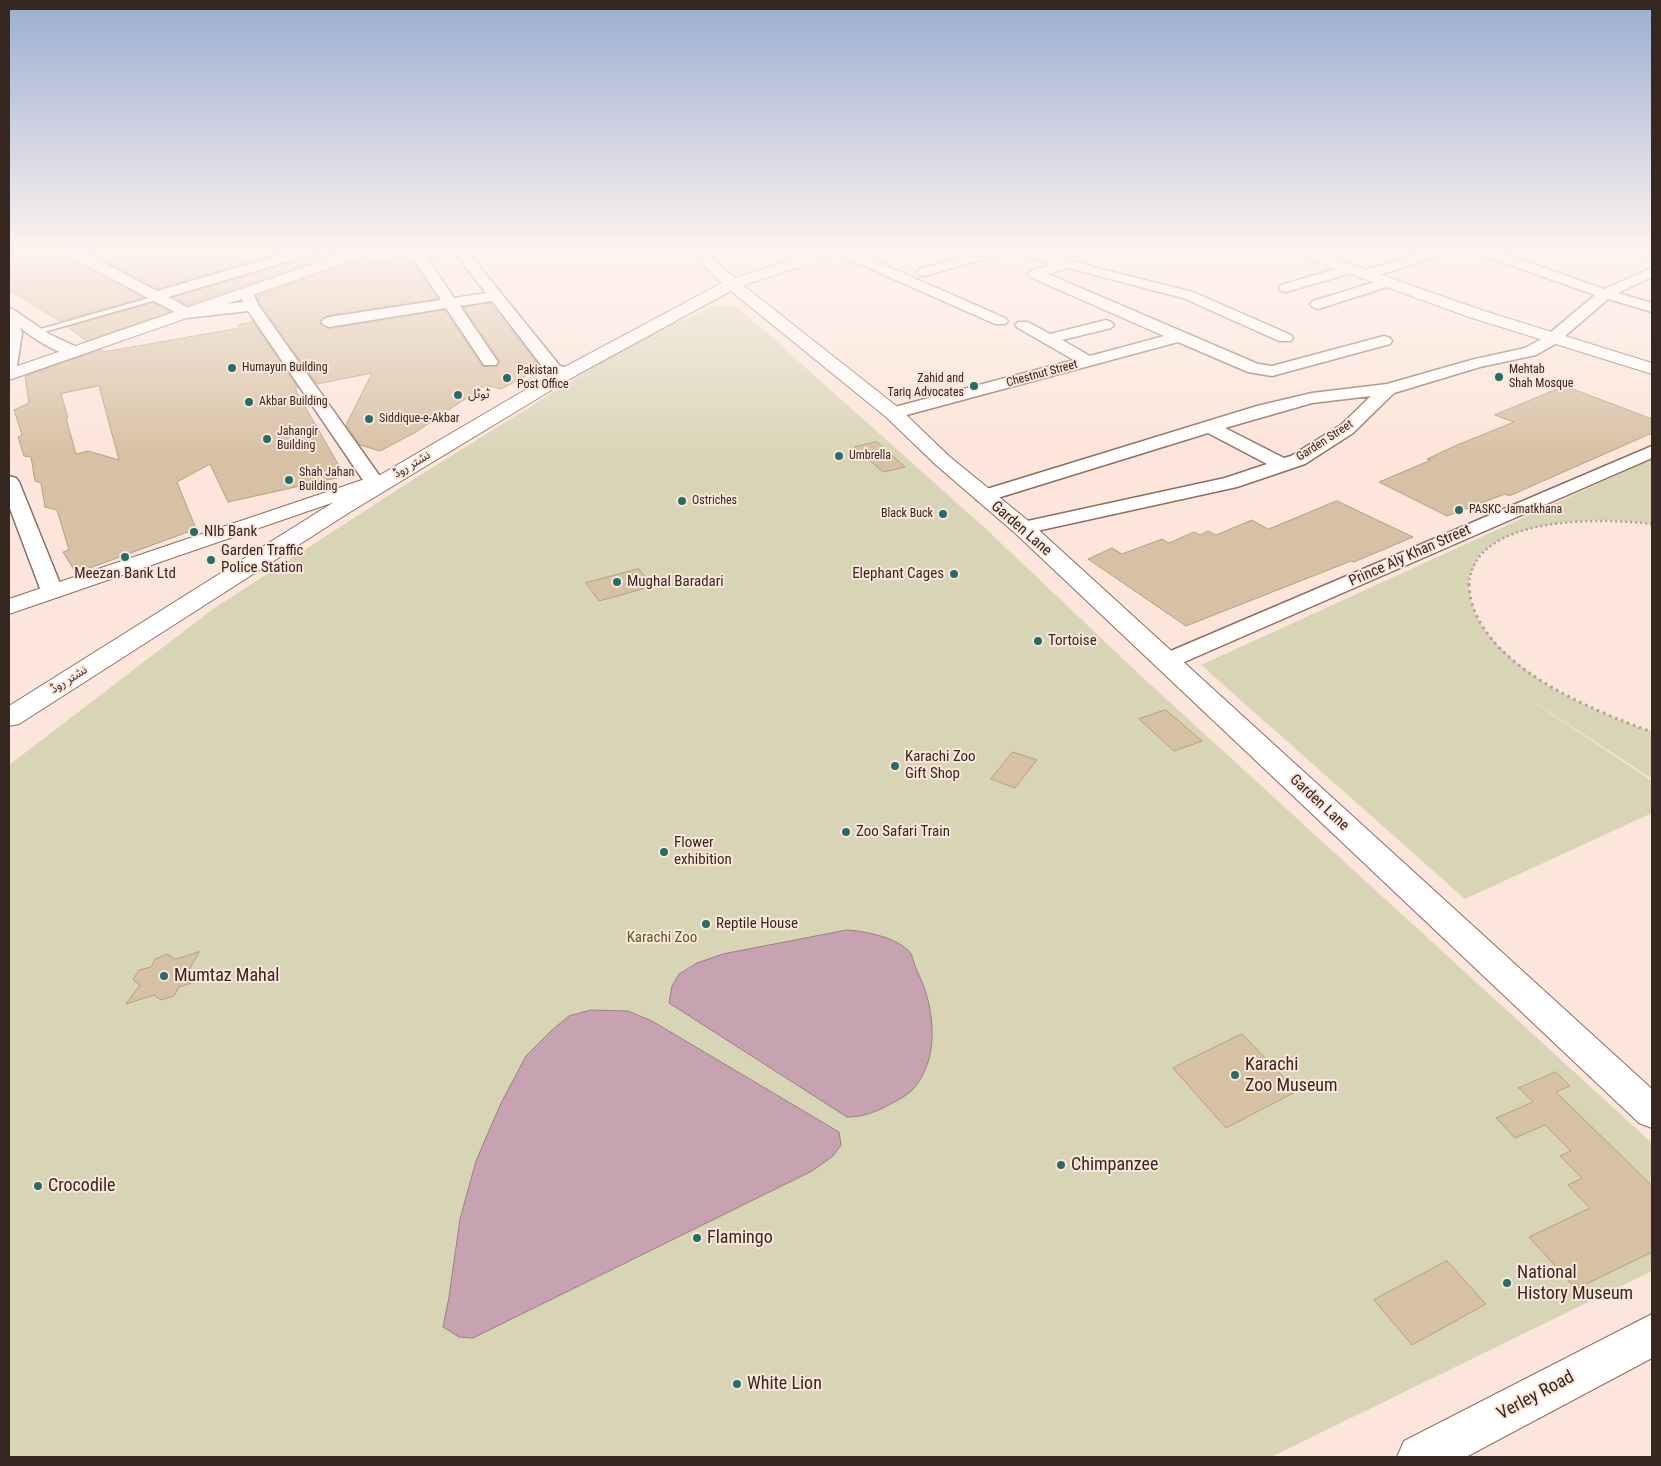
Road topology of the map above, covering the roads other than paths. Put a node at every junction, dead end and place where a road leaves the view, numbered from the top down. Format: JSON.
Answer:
{"nodes":[{"id":1,"x":10,"y":319,"type":"edge"},
{"id":2,"x":17,"y":319,"type":"edge"},
{"id":3,"x":79,"y":319,"type":"edge"},
{"id":4,"x":169,"y":319,"type":"edge"},
{"id":5,"x":263,"y":319,"type":"edge"},
{"id":6,"x":346,"y":319,"type":"edge"},
{"id":7,"x":460,"y":319,"type":"edge"},
{"id":8,"x":517,"y":319,"type":"edge"},
{"id":9,"x":658,"y":319,"type":"edge"},
{"id":10,"x":777,"y":319,"type":"edge"},
{"id":11,"x":996,"y":319,"type":"edge"},
{"id":12,"x":1139,"y":319,"type":"edge"},
{"id":13,"x":1243,"y":319,"type":"edge"},
{"id":14,"x":1491,"y":319,"type":"edge"},
{"id":15,"x":1575,"y":319,"type":"edge"},
{"id":16,"x":1000,"y":321,"type":"dead end"},
{"id":17,"x":329,"y":322,"type":"dead end"},
{"id":18,"x":1023,"y":325,"type":"dead end"},
{"id":19,"x":1106,"y":325,"type":"dead end"},
{"id":20,"x":34,"y":332,"type":"junction"},
{"id":21,"x":1179,"y":337,"type":"junction"},
{"id":22,"x":1285,"y":338,"type":"dead end"},
{"id":23,"x":1048,"y":339,"type":"junction"},
{"id":24,"x":1551,"y":340,"type":"junction"},
{"id":25,"x":1384,"y":341,"type":"dead end"},
{"id":26,"x":75,"y":352,"type":"junction"},
{"id":27,"x":1088,"y":361,"type":"junction"},
{"id":28,"x":490,"y":362,"type":"dead end"},
{"id":29,"x":9,"y":366,"type":"edge"},
{"id":30,"x":1652,"y":369,"type":"edge"},
{"id":31,"x":561,"y":372,"type":"junction"},
{"id":32,"x":9,"y":375,"type":"edge"},
{"id":33,"x":1388,"y":388,"type":"junction"},
{"id":34,"x":893,"y":413,"type":"junction"},
{"id":35,"x":1210,"y":426,"type":"junction"},
{"id":36,"x":1652,"y":451,"type":"edge"},
{"id":37,"x":1283,"y":466,"type":"junction"},
{"id":38,"x":9,"y":482,"type":"edge"},
{"id":39,"x":374,"y":482,"type":"junction"},
{"id":40,"x":984,"y":496,"type":"junction"},
{"id":41,"x":1023,"y":528,"type":"junction"},
{"id":42,"x":52,"y":591,"type":"junction"},
{"id":43,"x":9,"y":607,"type":"edge"},
{"id":44,"x":1167,"y":662,"type":"junction"},
{"id":45,"x":9,"y":705,"type":"edge"},
{"id":46,"x":9,"y":718,"type":"edge"},
{"id":47,"x":1652,"y":1112,"type":"edge"},
{"id":48,"x":1652,"y":1336,"type":"edge"},
{"id":49,"x":1420,"y":1457,"type":"edge"}],
"edges":[{"from":1,"to":29,"type":"street"},
{"from":2,"to":20,"type":"street"},
{"from":3,"to":20,"type":"lane"},
{"from":4,"to":26,"type":"main road"},
{"from":5,"to":39,"type":"street"},
{"from":6,"to":17,"type":"street"},
{"from":7,"to":28,"type":"street"},
{"from":8,"to":31,"type":"street"},
{"from":9,"to":31,"type":"main road","name":"نشتر روڈ"},
{"from":10,"to":34,"type":"main road","name":"Garden Lane"},
{"from":11,"to":16,"type":"street"},
{"from":12,"to":21,"type":"street"},
{"from":13,"to":22,"type":"street"},
{"from":14,"to":24,"type":"main road"},
{"from":15,"to":24,"type":"street"},
{"from":18,"to":23,"type":"street"},
{"from":19,"to":23,"type":"street"},
{"from":20,"to":26,"type":"street"},
{"from":21,"to":25,"type":"street"},
{"from":21,"to":27,"type":"street","name":"Chestnut Street"},
{"from":23,"to":27,"type":"street"},
{"from":24,"to":30,"type":"main road"},
{"from":24,"to":33,"type":"street"},
{"from":26,"to":32,"type":"main road"},
{"from":27,"to":34,"type":"street","name":"Chestnut Street"},
{"from":31,"to":39,"type":"main road","name":"نشتر روڈ"},
{"from":31,"to":46,"type":"main road","name":"نشتر روڈ"},
{"from":33,"to":35,"type":"street","name":"Garden Lane"},
{"from":33,"to":37,"type":"street","name":"Garden Street"},
{"from":34,"to":40,"type":"main road","name":"Garden Lane"},
{"from":35,"to":37,"type":"street"},
{"from":35,"to":40,"type":"street","name":"Garden Lane"},
{"from":36,"to":44,"type":"street","name":"Prince Aly Khan Street"},
{"from":37,"to":41,"type":"street","name":"Garden Street"},
{"from":38,"to":42,"type":"street"},
{"from":39,"to":42,"type":"main road"},
{"from":39,"to":45,"type":"main road","name":"نشتر روڈ"},
{"from":40,"to":41,"type":"main road","name":"Garden Lane"},
{"from":41,"to":44,"type":"main road","name":"Garden Lane"},
{"from":42,"to":43,"type":"main road"},
{"from":44,"to":47,"type":"main road","name":"Garden Lane"},
{"from":48,"to":49,"type":"main road","name":"Verley Road"}]}
